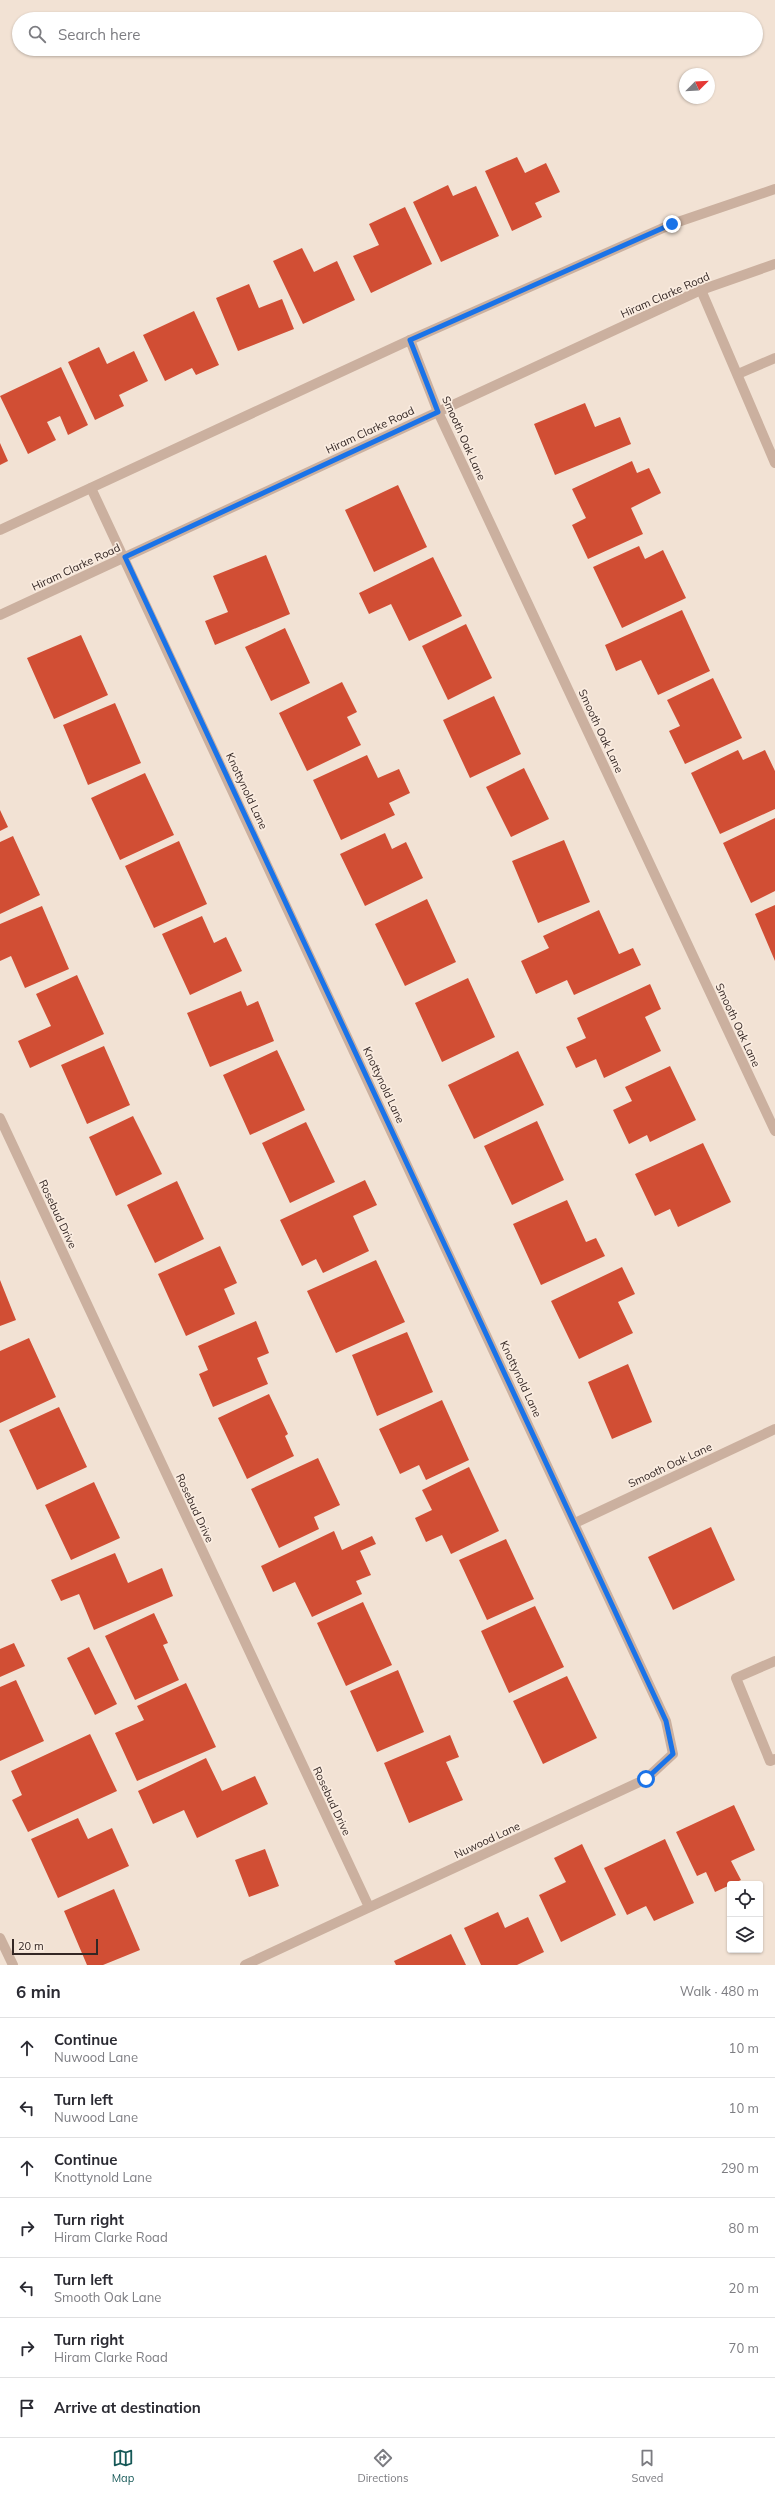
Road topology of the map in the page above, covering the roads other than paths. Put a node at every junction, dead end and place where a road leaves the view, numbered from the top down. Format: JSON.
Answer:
{"nodes":[{"id":1,"x":775,"y":189,"type":"edge"},
{"id":2,"x":775,"y":264,"type":"edge"},
{"id":3,"x":701,"y":290,"type":"junction"},
{"id":4,"x":410,"y":340,"type":"junction"},
{"id":5,"x":775,"y":358,"type":"edge"},
{"id":6,"x":738,"y":374,"type":"junction"},
{"id":7,"x":438,"y":412,"type":"junction"},
{"id":8,"x":775,"y":463,"type":"edge"},
{"id":9,"x":91,"y":488,"type":"junction"},
{"id":10,"x":0,"y":530,"type":"edge"},
{"id":11,"x":125,"y":557,"type":"junction"},
{"id":12,"x":0,"y":615,"type":"edge"},
{"id":13,"x":0,"y":1118,"type":"edge"},
{"id":14,"x":775,"y":1131,"type":"edge"},
{"id":15,"x":775,"y":1429,"type":"edge"},
{"id":16,"x":575,"y":1523,"type":"junction"},
{"id":17,"x":775,"y":1661,"type":"edge"},
{"id":18,"x":653,"y":1693,"type":"joint"},
{"id":19,"x":775,"y":1759,"type":"edge"},
{"id":20,"x":369,"y":1907,"type":"junction"},
{"id":21,"x":0,"y":1938,"type":"edge"},
{"id":22,"x":13,"y":1965,"type":"edge"},
{"id":23,"x":245,"y":1965,"type":"edge"}],
"edges":[{"from":1,"to":4,"type":"street"},
{"from":2,"to":3,"type":"street","name":"Hiram Clarke Road"},
{"from":3,"to":6,"type":"street"},
{"from":3,"to":7,"type":"street","name":"Hiram Clarke Road"},
{"from":4,"to":7,"type":"street","name":"Smooth Oak Lane"},
{"from":4,"to":9,"type":"street"},
{"from":5,"to":6,"type":"street"},
{"from":6,"to":8,"type":"street"},
{"from":7,"to":11,"type":"street","name":"Hiram Clarke Road"},
{"from":7,"to":14,"type":"street","name":"Smooth Oak Lane"},
{"from":9,"to":10,"type":"street"},
{"from":9,"to":11,"type":"street","name":"Knottynold Lane"},
{"from":11,"to":12,"type":"street","name":"Hiram Clarke Road"},
{"from":11,"to":16,"type":"street","name":"Knottynold Lane"},
{"from":13,"to":20,"type":"street","name":"Rosebud Drive"},
{"from":15,"to":16,"type":"street","name":"Smooth Oak Lane"},
{"from":16,"to":18,"type":"street","name":"Knottynold Lane"},
{"from":17,"to":19,"type":"street"},
{"from":18,"to":20,"type":"street","name":"Nuwood Lane"},
{"from":20,"to":23,"type":"street","name":"Nuwood Lane"},
{"from":21,"to":22,"type":"street"}]}
